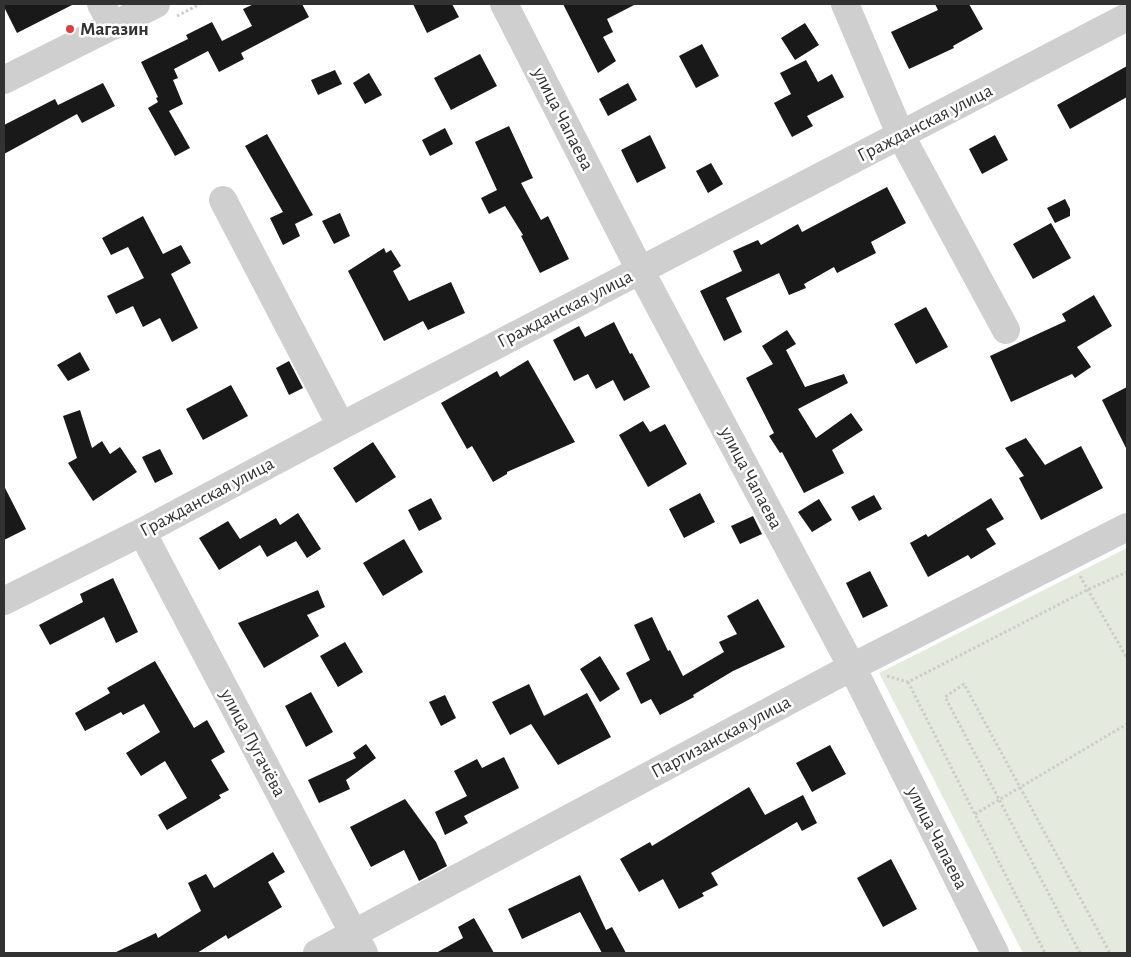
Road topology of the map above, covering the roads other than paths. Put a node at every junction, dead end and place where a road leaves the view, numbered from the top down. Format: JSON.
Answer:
{"nodes":[{"id":1,"x":156,"y":4,"type":"edge"},
{"id":2,"x":504,"y":4,"type":"edge"},
{"id":3,"x":845,"y":4,"type":"edge"},
{"id":4,"x":107,"y":15,"type":"edge"},
{"id":5,"x":1127,"y":18,"type":"edge"},
{"id":6,"x":4,"y":80,"type":"edge"},
{"id":7,"x":901,"y":136,"type":"junction"},
{"id":8,"x":223,"y":200,"type":"dead end"},
{"id":9,"x":640,"y":270,"type":"junction"},
{"id":10,"x":1006,"y":330,"type":"dead end"},
{"id":11,"x":341,"y":426,"type":"junction"},
{"id":12,"x":1127,"y":527,"type":"edge"},
{"id":13,"x":142,"y":532,"type":"junction"},
{"id":14,"x":4,"y":600,"type":"edge"},
{"id":15,"x":852,"y":667,"type":"junction"},
{"id":16,"x":359,"y":944,"type":"edge"},
{"id":17,"x":317,"y":953,"type":"edge"},
{"id":18,"x":995,"y":953,"type":"edge"}],
"edges":[{"from":1,"to":4,"type":"street"},
{"from":2,"to":9,"type":"street","name":"улица Чапаева"},
{"from":3,"to":7,"type":"street"},
{"from":4,"to":6,"type":"street"},
{"from":5,"to":7,"type":"street","name":"Гражданская улица"},
{"from":7,"to":9,"type":"street","name":"Гражданская улица"},
{"from":7,"to":10,"type":"street"},
{"from":8,"to":11,"type":"street"},
{"from":9,"to":11,"type":"street","name":"Гражданская улица"},
{"from":9,"to":15,"type":"street","name":"улица Чапаева"},
{"from":11,"to":13,"type":"street","name":"Гражданская улица"},
{"from":12,"to":15,"type":"street","name":"Партизанская улица"},
{"from":13,"to":14,"type":"street","name":"Гражданская улица"},
{"from":13,"to":16,"type":"street","name":"улица Пугачёва"},
{"from":15,"to":16,"type":"street","name":"Партизанская улица"},
{"from":15,"to":18,"type":"street","name":"улица Чапаева"},
{"from":16,"to":17,"type":"street","name":"Партизанская улица"}]}
